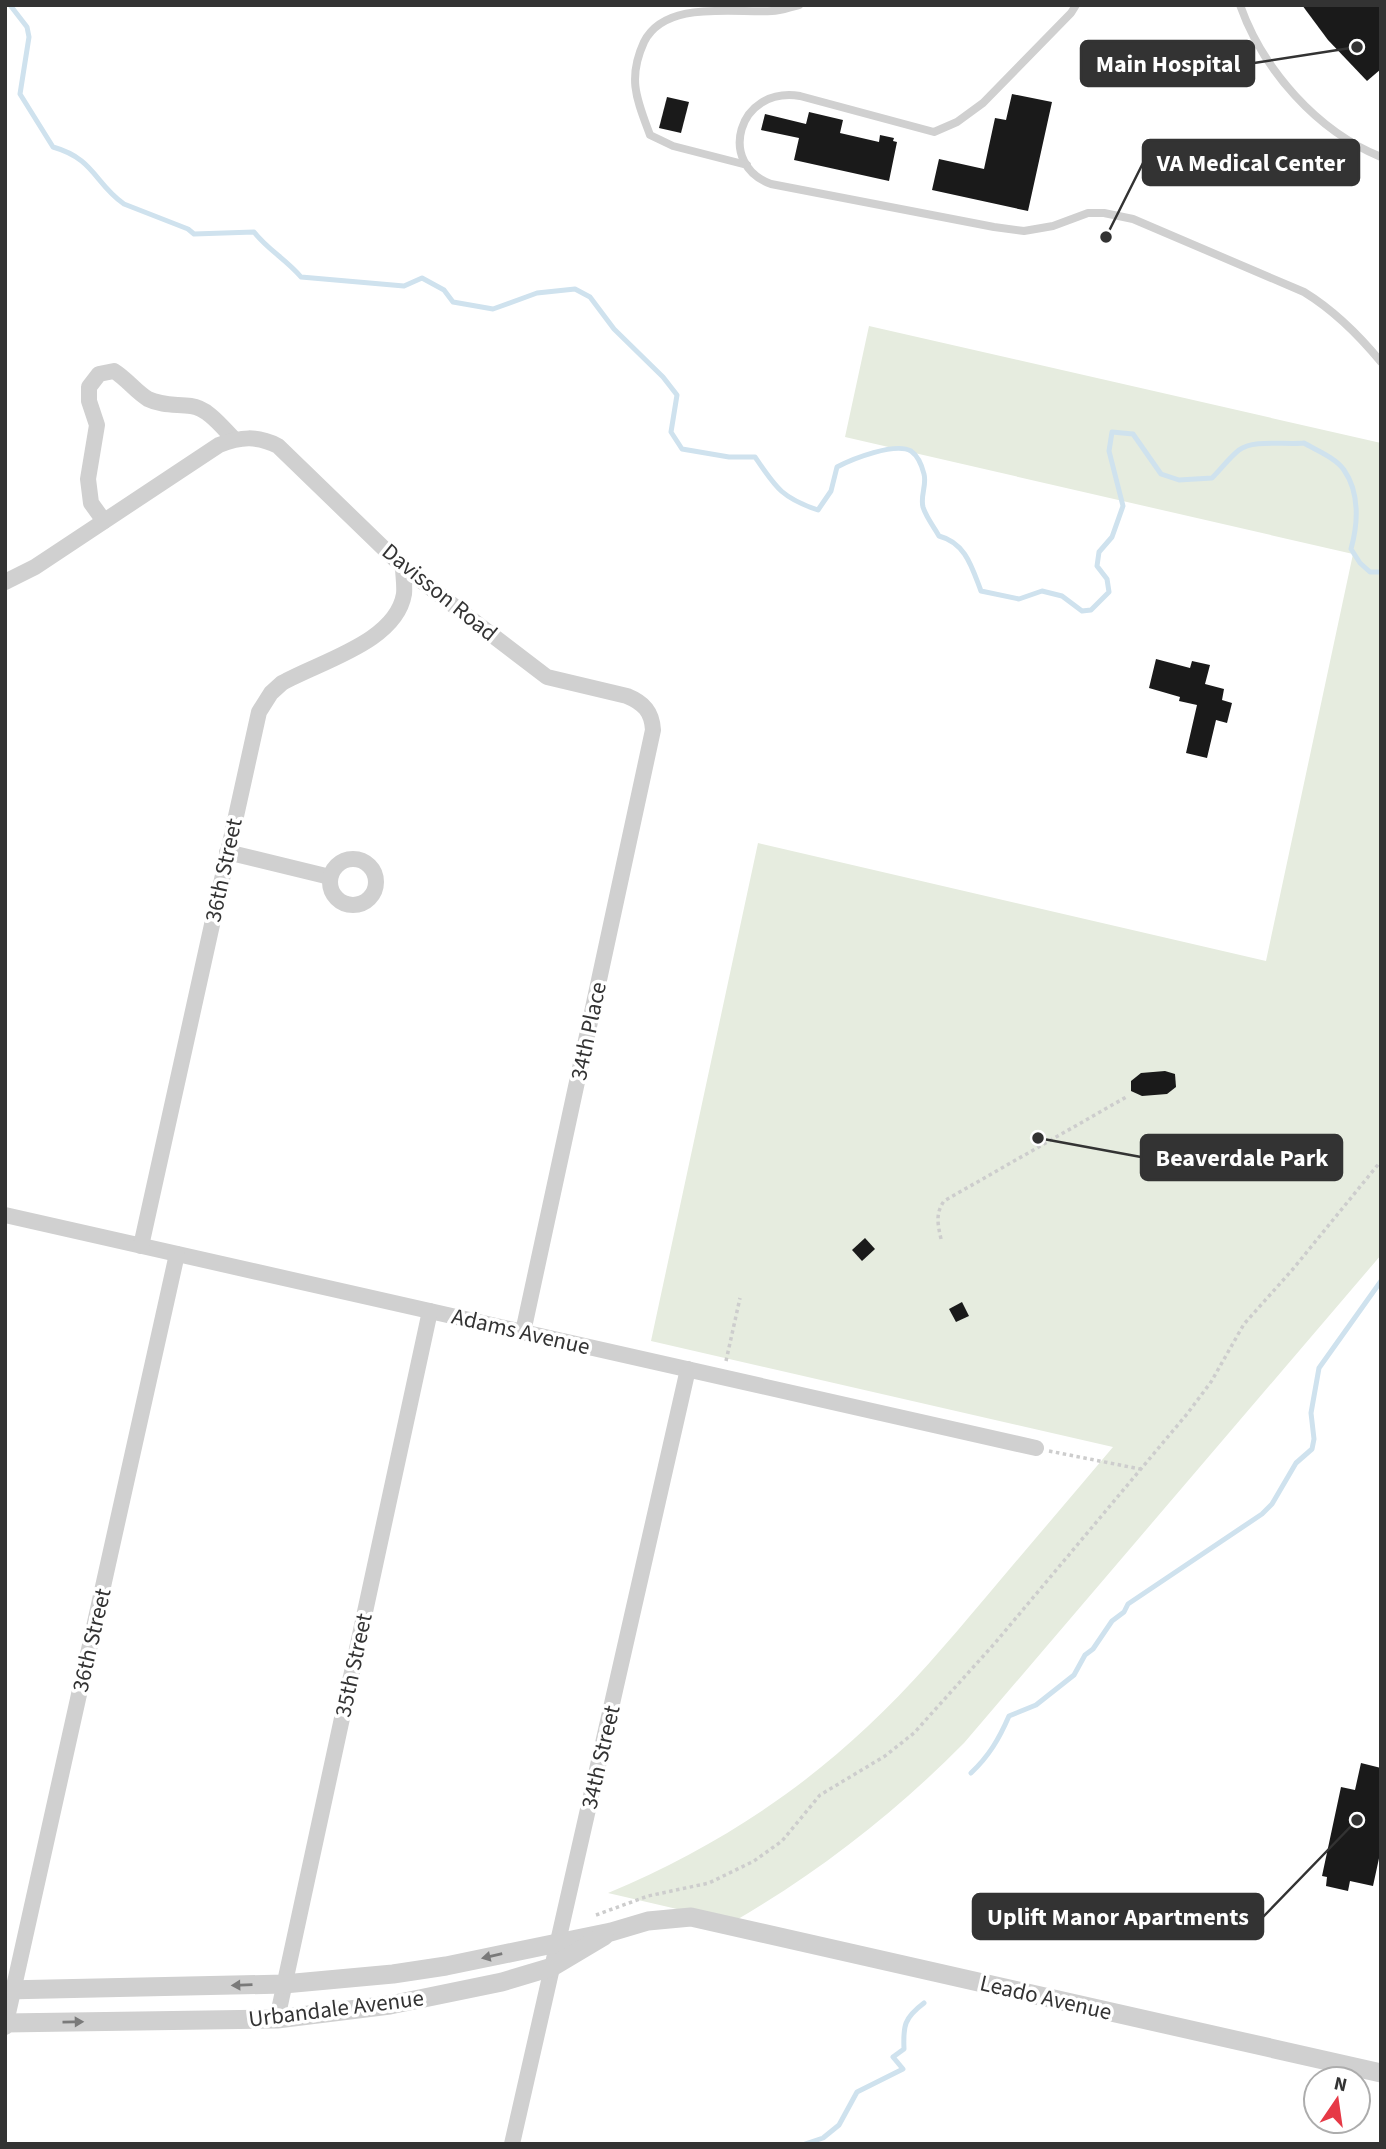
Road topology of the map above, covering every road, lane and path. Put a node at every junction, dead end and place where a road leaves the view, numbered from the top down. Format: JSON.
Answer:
{"nodes":[{"id":1,"x":799,"y":5,"type":"edge"},
{"id":2,"x":1076,"y":5,"type":"edge"},
{"id":3,"x":1240,"y":5,"type":"edge"},
{"id":4,"x":1381,"y":157,"type":"edge"},
{"id":5,"x":747,"y":165,"type":"junction"},
{"id":6,"x":1381,"y":362,"type":"edge"},
{"id":7,"x":234,"y":439,"type":"junction"},
{"id":8,"x":104,"y":521,"type":"junction"},
{"id":9,"x":403,"y":566,"type":"junction"},
{"id":10,"x":5,"y":582,"type":"edge"},
{"id":11,"x":653,"y":730,"type":"joint"},
{"id":12,"x":227,"y":852,"type":"junction"},
{"id":13,"x":330,"y":877,"type":"dead end"},
{"id":14,"x":1128,"y":1096,"type":"dead end"},
{"id":15,"x":1381,"y":1161,"type":"edge"},
{"id":16,"x":5,"y":1215,"type":"edge"},
{"id":17,"x":941,"y":1239,"type":"dead end"},
{"id":18,"x":141,"y":1246,"type":"junction"},
{"id":19,"x":177,"y":1254,"type":"junction"},
{"id":20,"x":740,"y":1298,"type":"dead end"},
{"id":21,"x":430,"y":1311,"type":"junction"},
{"id":22,"x":523,"y":1332,"type":"junction"},
{"id":23,"x":688,"y":1369,"type":"junction"},
{"id":24,"x":723,"y":1377,"type":"junction"},
{"id":25,"x":1036,"y":1448,"type":"joint"},
{"id":26,"x":1140,"y":1469,"type":"junction"},
{"id":27,"x":596,"y":1915,"type":"dead end"},
{"id":28,"x":711,"y":1922,"type":"joint"},
{"id":29,"x":611,"y":1931,"type":"junction"},
{"id":30,"x":558,"y":1941,"type":"junction"},
{"id":31,"x":552,"y":1967,"type":"junction"},
{"id":32,"x":285,"y":1984,"type":"junction"},
{"id":33,"x":9,"y":1990,"type":"edge"},
{"id":34,"x":277,"y":2019,"type":"junction"},
{"id":35,"x":6,"y":2024,"type":"edge"},
{"id":36,"x":1381,"y":2073,"type":"edge"},
{"id":37,"x":512,"y":2144,"type":"edge"}],
"edges":[{"from":1,"to":5,"type":"lane"},
{"from":2,"to":5,"type":"lane"},
{"from":3,"to":4,"type":"lane"},
{"from":5,"to":6,"type":"lane"},
{"from":7,"to":8,"type":"street","name":"Davisson Road"},
{"from":7,"to":8,"type":"street"},
{"from":7,"to":9,"type":"street","name":"Davisson Road"},
{"from":8,"to":10,"type":"street","name":"Davisson Road"},
{"from":9,"to":11,"type":"street","name":"Davisson Road"},
{"from":9,"to":12,"type":"street","name":"36th Street"},
{"from":11,"to":22,"type":"street","name":"34th Place"},
{"from":12,"to":13,"type":"street"},
{"from":12,"to":18,"type":"street","name":"36th Street"},
{"from":14,"to":17,"type":"path"},
{"from":15,"to":26,"type":"path"},
{"from":16,"to":18,"type":"street","name":"Adams Avenue"},
{"from":18,"to":19,"type":"street","name":"Adams Avenue"},
{"from":19,"to":21,"type":"street","name":"Adams Avenue"},
{"from":19,"to":33,"type":"street","name":"36th Street"},
{"from":20,"to":24,"type":"path"},
{"from":21,"to":22,"type":"street","name":"Adams Avenue"},
{"from":21,"to":32,"type":"street","name":"35th Street"},
{"from":22,"to":23,"type":"street","name":"Adams Avenue"},
{"from":23,"to":24,"type":"street","name":"Adams Avenue"},
{"from":23,"to":30,"type":"street","name":"34th Street"},
{"from":24,"to":25,"type":"street","name":"Adams Avenue"},
{"from":25,"to":26,"type":"path"},
{"from":26,"to":27,"type":"path"},
{"from":28,"to":29,"type":"street","name":"Urbandale Avenue"},
{"from":28,"to":36,"type":"street","name":"Leado Avenue"},
{"from":29,"to":30,"type":"street","name":"Urbandale Avenue"},
{"from":29,"to":31,"type":"street","name":"Urbandale Avenue"},
{"from":30,"to":31,"type":"street","name":"34th Street"},
{"from":30,"to":32,"type":"street","name":"Urbandale Avenue","one_way":true},
{"from":31,"to":34,"type":"street","name":"Urbandale Avenue"},
{"from":31,"to":37,"type":"street","name":"34th Street"},
{"from":32,"to":33,"type":"street","name":"Urbandale Avenue","one_way":true},
{"from":32,"to":34,"type":"street","name":"35th Street"},
{"from":33,"to":35,"type":"street","name":"36th Street"},
{"from":35,"to":34,"type":"street","name":"Urbandale Avenue","one_way":true}]}
